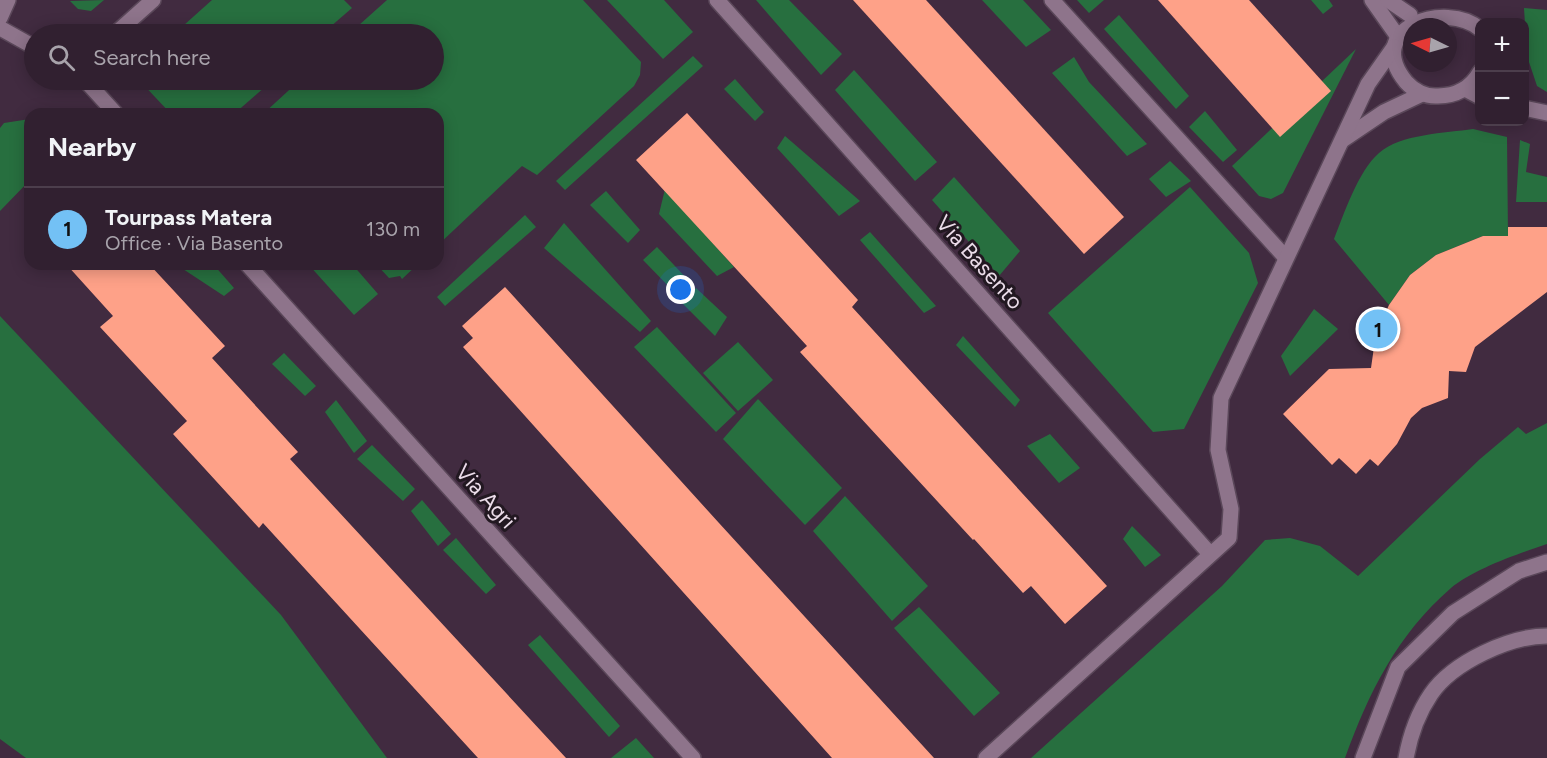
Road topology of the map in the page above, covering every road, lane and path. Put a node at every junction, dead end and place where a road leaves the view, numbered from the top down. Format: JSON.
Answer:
{"nodes":[{"id":1,"x":8,"y":0,"type":"edge"},
{"id":2,"x":153,"y":0,"type":"edge"},
{"id":3,"x":717,"y":0,"type":"edge"},
{"id":4,"x":1052,"y":0,"type":"edge"},
{"id":5,"x":1372,"y":0,"type":"edge"},
{"id":6,"x":1388,"y":0,"type":"edge"},
{"id":7,"x":1465,"y":6,"type":"edge"},
{"id":8,"x":1410,"y":15,"type":"junction"},
{"id":9,"x":0,"y":18,"type":"edge"},
{"id":10,"x":1475,"y":22,"type":"edge"},
{"id":11,"x":126,"y":24,"type":"edge"},
{"id":12,"x":0,"y":28,"type":"edge"},
{"id":13,"x":24,"y":41,"type":"edge"},
{"id":14,"x":1395,"y":41,"type":"junction"},
{"id":15,"x":1475,"y":77,"type":"edge"},
{"id":16,"x":1465,"y":89,"type":"junction"},
{"id":17,"x":94,"y":90,"type":"edge"},
{"id":18,"x":1422,"y":94,"type":"junction"},
{"id":19,"x":1475,"y":95,"type":"edge"},
{"id":20,"x":111,"y":108,"type":"edge"},
{"id":21,"x":1529,"y":109,"type":"edge"},
{"id":22,"x":1547,"y":113,"type":"edge"},
{"id":23,"x":1344,"y":139,"type":"junction"},
{"id":24,"x":1286,"y":258,"type":"junction"},
{"id":25,"x":252,"y":270,"type":"edge"},
{"id":26,"x":1210,"y":554,"type":"junction"},
{"id":27,"x":1547,"y":562,"type":"edge"},
{"id":28,"x":1547,"y":636,"type":"edge"},
{"id":29,"x":693,"y":758,"type":"edge"},
{"id":30,"x":986,"y":758,"type":"edge"},
{"id":31,"x":1363,"y":758,"type":"edge"},
{"id":32,"x":1406,"y":758,"type":"edge"}],
"edges":[{"from":1,"to":9,"type":"street"},
{"from":2,"to":11,"type":"street"},
{"from":3,"to":26,"type":"street","name":"Via Basento"},
{"from":4,"to":24,"type":"street"},
{"from":5,"to":14,"type":"street"},
{"from":6,"to":8,"type":"street"},
{"from":7,"to":8,"type":"street"},
{"from":7,"to":10,"type":"street"},
{"from":8,"to":14,"type":"street"},
{"from":12,"to":13,"type":"street"},
{"from":14,"to":18,"type":"street"},
{"from":14,"to":23,"type":"street"},
{"from":15,"to":16,"type":"street"},
{"from":16,"to":18,"type":"street"},
{"from":16,"to":19,"type":"street"},
{"from":17,"to":20,"type":"street"},
{"from":18,"to":23,"type":"street"},
{"from":21,"to":22,"type":"street"},
{"from":23,"to":24,"type":"street"},
{"from":24,"to":26,"type":"street"},
{"from":25,"to":29,"type":"street","name":"Via Agri"},
{"from":26,"to":30,"type":"street"},
{"from":27,"to":31,"type":"street"},
{"from":28,"to":32,"type":"street"}]}
